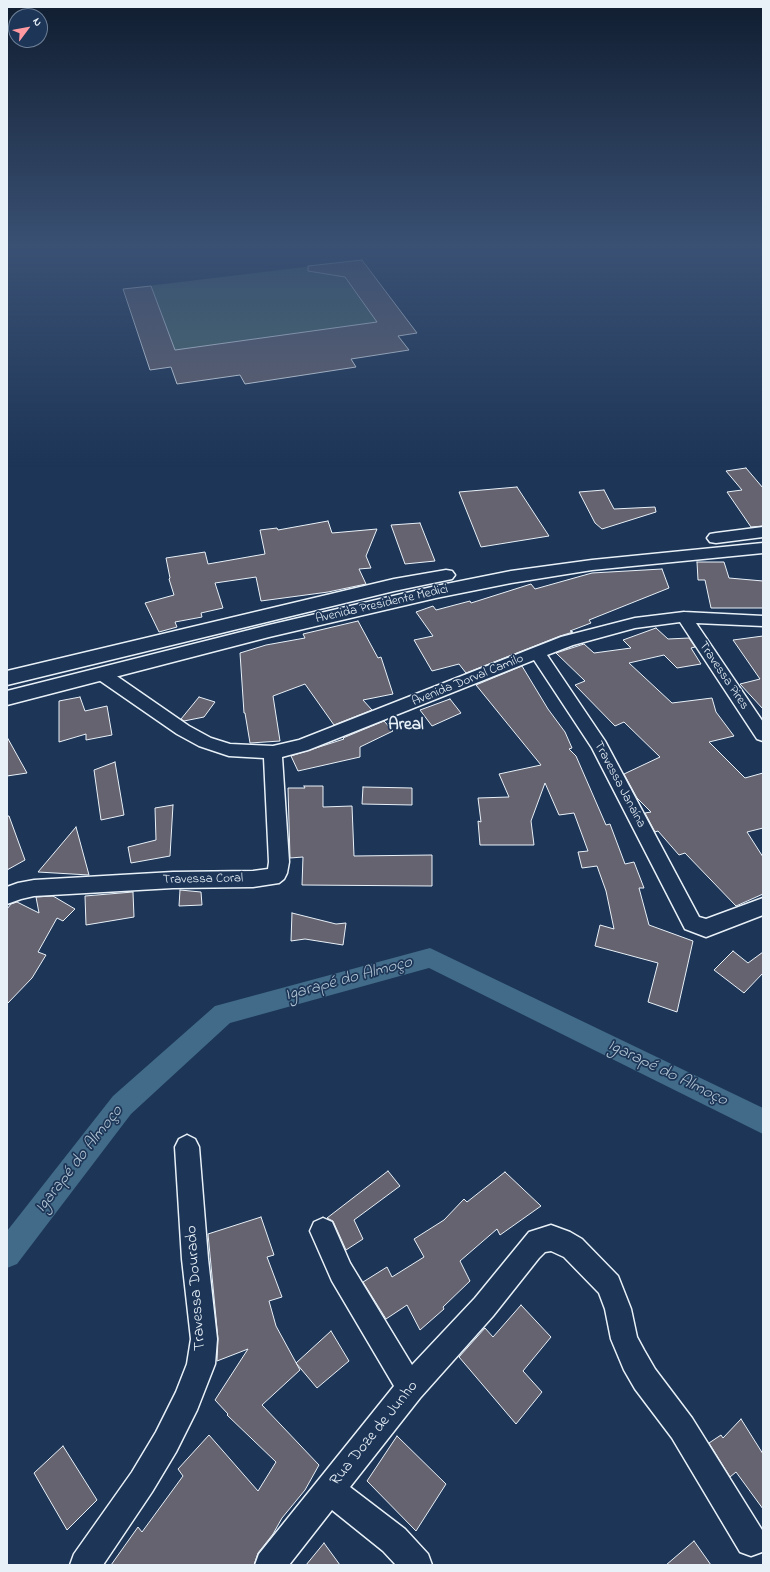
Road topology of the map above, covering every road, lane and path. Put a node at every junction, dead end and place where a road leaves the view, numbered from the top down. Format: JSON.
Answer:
{"nodes":[{"id":1,"x":763,"y":532,"type":"edge"},
{"id":2,"x":763,"y":548,"type":"edge"},
{"id":3,"x":684,"y":617,"type":"junction"},
{"id":4,"x":763,"y":621,"type":"edge"},
{"id":5,"x":537,"y":653,"type":"junction"},
{"id":6,"x":102,"y":674,"type":"junction"},
{"id":7,"x":7,"y":678,"type":"edge"},
{"id":8,"x":7,"y":698,"type":"edge"},
{"id":9,"x":763,"y":735,"type":"edge"},
{"id":10,"x":273,"y":752,"type":"junction"},
{"id":11,"x":7,"y":896,"type":"edge"},
{"id":12,"x":763,"y":906,"type":"edge"},
{"id":13,"x":187,"y":1146,"type":"dead end"},
{"id":14,"x":323,"y":1231,"type":"dead end"},
{"id":15,"x":410,"y":1388,"type":"junction"},
{"id":16,"x":330,"y":1490,"type":"junction"},
{"id":17,"x":751,"y":1541,"type":"dead end"},
{"id":18,"x":85,"y":1565,"type":"edge"},
{"id":19,"x":270,"y":1565,"type":"edge"},
{"id":20,"x":417,"y":1565,"type":"edge"}],
"edges":[{"from":1,"to":7,"type":"main road","name":"Avenida Presidente Medici"},
{"from":2,"to":6,"type":"main road","name":"Avenida Presidente Medici"},
{"from":3,"to":4,"type":"street","name":"Avenida Dorval Camilo"},
{"from":3,"to":5,"type":"street","name":"Avenida Dorval Camilo"},
{"from":3,"to":9,"type":"street","name":"Travessa Pires"},
{"from":5,"to":10,"type":"street","name":"Avenida Dorval Camilo"},
{"from":5,"to":12,"type":"street","name":"Travessa Janaína"},
{"from":6,"to":8,"type":"main road","name":"Avenida Presidente Medici"},
{"from":6,"to":10,"type":"street","name":"Avenida Dorval Camilo"},
{"from":10,"to":11,"type":"street","name":"Travessa Coral"},
{"from":13,"to":18,"type":"street","name":"Travessa Dourado"},
{"from":14,"to":15,"type":"street"},
{"from":15,"to":16,"type":"street","name":"Rua Doze de Junho"},
{"from":15,"to":17,"type":"street","name":"Rua Doze de Junho"},
{"from":16,"to":19,"type":"street","name":"Rua Doze de Junho"},
{"from":16,"to":20,"type":"street"}]}
